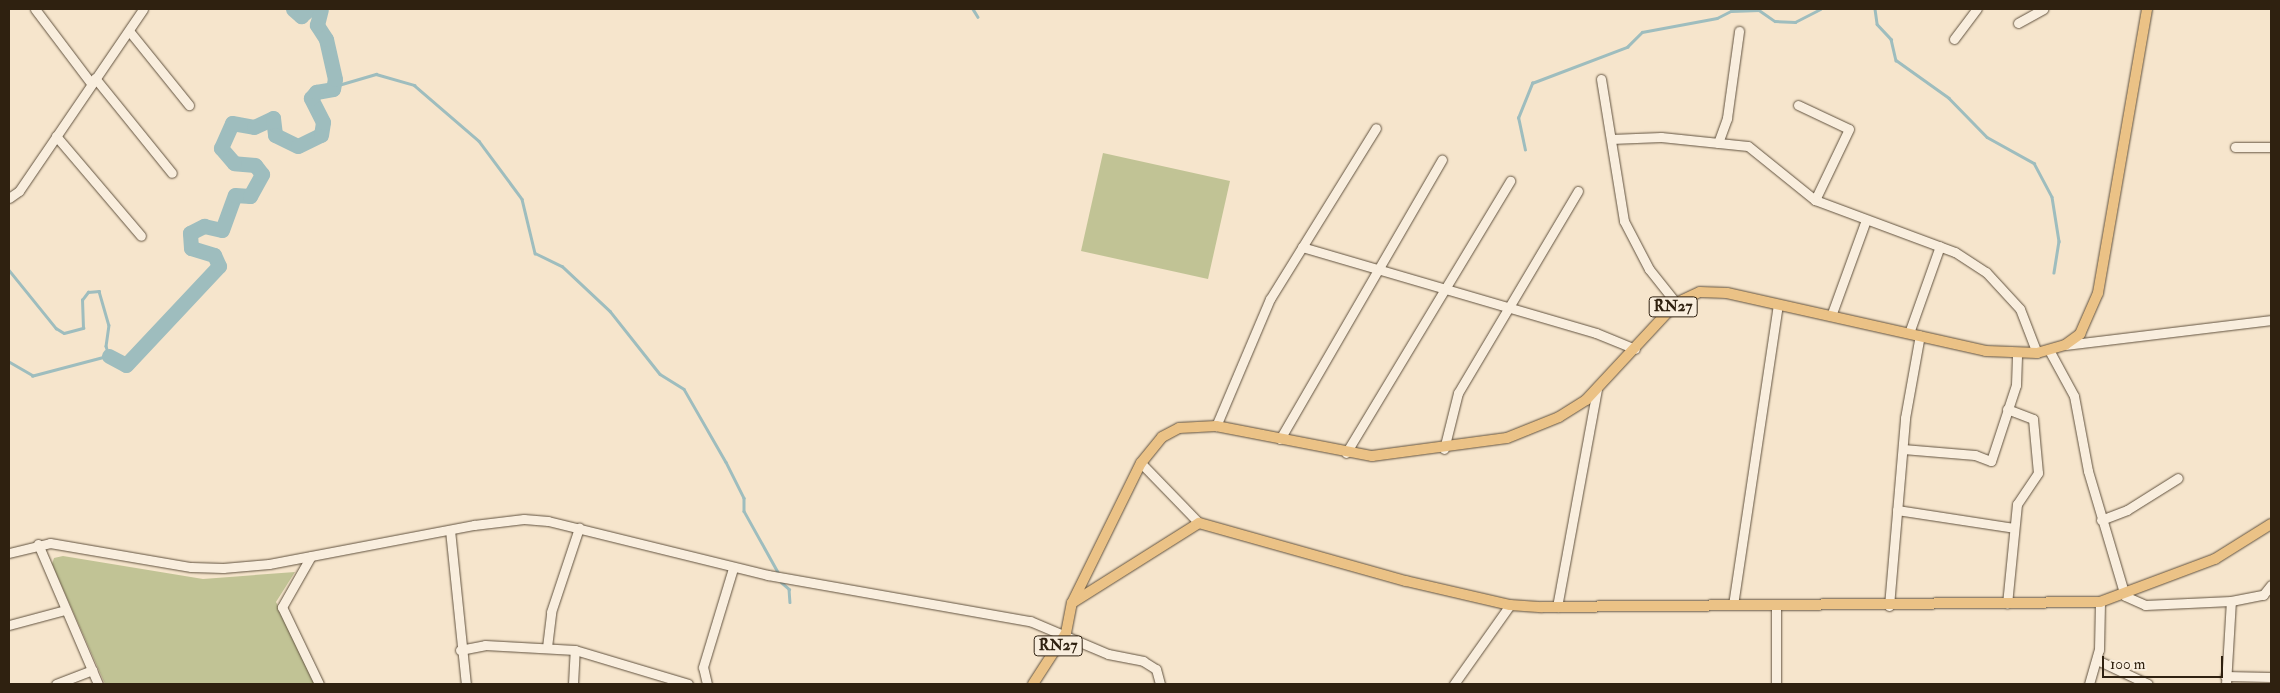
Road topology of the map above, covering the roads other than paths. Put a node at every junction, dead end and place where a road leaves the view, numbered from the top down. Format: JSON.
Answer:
{"nodes":[{"id":1,"x":36,"y":9,"type":"edge"},
{"id":2,"x":143,"y":9,"type":"edge"},
{"id":3,"x":1977,"y":9,"type":"edge"},
{"id":4,"x":2042,"y":9,"type":"edge"},
{"id":5,"x":2147,"y":9,"type":"edge"},
{"id":6,"x":2018,"y":23,"type":"dead end"},
{"id":7,"x":1739,"y":31,"type":"dead end"},
{"id":8,"x":130,"y":32,"type":"junction"},
{"id":9,"x":1954,"y":39,"type":"dead end"},
{"id":10,"x":1601,"y":78,"type":"dead end"},
{"id":11,"x":93,"y":81,"type":"junction"},
{"id":12,"x":188,"y":105,"type":"dead end"},
{"id":13,"x":1798,"y":105,"type":"dead end"},
{"id":14,"x":1376,"y":128,"type":"dead end"},
{"id":15,"x":56,"y":136,"type":"junction"},
{"id":16,"x":1610,"y":139,"type":"junction"},
{"id":17,"x":1718,"y":143,"type":"junction"},
{"id":18,"x":2235,"y":147,"type":"dead end"},
{"id":19,"x":2271,"y":147,"type":"edge"},
{"id":20,"x":1442,"y":160,"type":"dead end"},
{"id":21,"x":172,"y":172,"type":"dead end"},
{"id":22,"x":1510,"y":181,"type":"dead end"},
{"id":23,"x":1578,"y":191,"type":"dead end"},
{"id":24,"x":9,"y":198,"type":"edge"},
{"id":25,"x":1815,"y":200,"type":"junction"},
{"id":26,"x":1866,"y":220,"type":"junction"},
{"id":27,"x":141,"y":236,"type":"dead end"},
{"id":28,"x":1940,"y":246,"type":"junction"},
{"id":29,"x":1302,"y":247,"type":"junction"},
{"id":30,"x":1377,"y":268,"type":"junction"},
{"id":31,"x":1444,"y":289,"type":"junction"},
{"id":32,"x":1676,"y":303,"type":"junction"},
{"id":33,"x":1778,"y":304,"type":"junction"},
{"id":34,"x":1508,"y":308,"type":"junction"},
{"id":35,"x":1831,"y":316,"type":"junction"},
{"id":36,"x":2271,"y":320,"type":"edge"},
{"id":37,"x":1909,"y":333,"type":"junction"},
{"id":38,"x":1920,"y":336,"type":"junction"},
{"id":39,"x":2065,"y":345,"type":"junction"},
{"id":40,"x":1635,"y":349,"type":"junction"},
{"id":41,"x":2049,"y":350,"type":"junction"},
{"id":42,"x":2037,"y":353,"type":"junction"},
{"id":43,"x":2017,"y":354,"type":"junction"},
{"id":44,"x":1597,"y":390,"type":"junction"},
{"id":45,"x":2008,"y":409,"type":"junction"},
{"id":46,"x":1216,"y":426,"type":"junction"},
{"id":47,"x":1280,"y":440,"type":"junction"},
{"id":48,"x":1444,"y":449,"type":"junction"},
{"id":49,"x":1903,"y":449,"type":"junction"},
{"id":50,"x":1346,"y":453,"type":"junction"},
{"id":51,"x":1141,"y":463,"type":"junction"},
{"id":52,"x":2178,"y":478,"type":"dead end"},
{"id":53,"x":1897,"y":510,"type":"junction"},
{"id":54,"x":2101,"y":520,"type":"junction"},
{"id":55,"x":1198,"y":523,"type":"junction"},
{"id":56,"x":2271,"y":524,"type":"edge"},
{"id":57,"x":579,"y":528,"type":"junction"},
{"id":58,"x":2014,"y":528,"type":"junction"},
{"id":59,"x":450,"y":530,"type":"junction"},
{"id":60,"x":38,"y":544,"type":"junction"},
{"id":61,"x":9,"y":553,"type":"edge"},
{"id":62,"x":311,"y":556,"type":"junction"},
{"id":63,"x":733,"y":568,"type":"junction"},
{"id":64,"x":2271,"y":585,"type":"edge"},
{"id":65,"x":2125,"y":596,"type":"junction"},
{"id":66,"x":2231,"y":601,"type":"junction"},
{"id":67,"x":2100,"y":602,"type":"junction"},
{"id":68,"x":1072,"y":603,"type":"junction"},
{"id":69,"x":2008,"y":604,"type":"junction"},
{"id":70,"x":1510,"y":605,"type":"junction"},
{"id":71,"x":1733,"y":605,"type":"junction"},
{"id":72,"x":1776,"y":606,"type":"junction"},
{"id":73,"x":1889,"y":606,"type":"junction"},
{"id":74,"x":1557,"y":607,"type":"junction"},
{"id":75,"x":66,"y":610,"type":"junction"},
{"id":76,"x":9,"y":625,"type":"edge"},
{"id":77,"x":1066,"y":632,"type":"junction"},
{"id":78,"x":547,"y":647,"type":"junction"},
{"id":79,"x":460,"y":650,"type":"junction"},
{"id":80,"x":575,"y":650,"type":"junction"},
{"id":81,"x":2097,"y":660,"type":"junction"},
{"id":82,"x":92,"y":670,"type":"junction"},
{"id":83,"x":2271,"y":677,"type":"edge"},
{"id":84,"x":2226,"y":680,"type":"edge"},
{"id":85,"x":1037,"y":683,"type":"edge"},
{"id":86,"x":56,"y":684,"type":"edge"},
{"id":87,"x":98,"y":684,"type":"edge"},
{"id":88,"x":319,"y":684,"type":"edge"},
{"id":89,"x":466,"y":684,"type":"edge"},
{"id":90,"x":573,"y":684,"type":"edge"},
{"id":91,"x":688,"y":684,"type":"edge"},
{"id":92,"x":707,"y":684,"type":"edge"},
{"id":93,"x":1160,"y":684,"type":"edge"},
{"id":94,"x":1454,"y":684,"type":"edge"},
{"id":95,"x":1776,"y":684,"type":"edge"},
{"id":96,"x":2089,"y":684,"type":"edge"},
{"id":97,"x":2148,"y":684,"type":"edge"}],
"edges":[{"from":1,"to":11,"type":"street"},
{"from":2,"to":8,"type":"street"},
{"from":3,"to":9,"type":"street"},
{"from":4,"to":6,"type":"street"},
{"from":5,"to":39,"type":"main road","number":"RN27"},
{"from":7,"to":17,"type":"street"},
{"from":8,"to":11,"type":"street"},
{"from":8,"to":12,"type":"street"},
{"from":10,"to":16,"type":"street"},
{"from":11,"to":15,"type":"street"},
{"from":11,"to":21,"type":"street"},
{"from":13,"to":25,"type":"street"},
{"from":14,"to":29,"type":"street"},
{"from":15,"to":24,"type":"street"},
{"from":15,"to":27,"type":"street"},
{"from":16,"to":17,"type":"street"},
{"from":16,"to":32,"type":"street"},
{"from":17,"to":25,"type":"street"},
{"from":18,"to":19,"type":"street"},
{"from":20,"to":30,"type":"street"},
{"from":22,"to":31,"type":"street"},
{"from":23,"to":34,"type":"street"},
{"from":25,"to":26,"type":"street"},
{"from":26,"to":28,"type":"street"},
{"from":26,"to":35,"type":"street"},
{"from":28,"to":37,"type":"street"},
{"from":28,"to":42,"type":"street"},
{"from":29,"to":30,"type":"street"},
{"from":29,"to":46,"type":"street"},
{"from":30,"to":31,"type":"street"},
{"from":30,"to":47,"type":"street"},
{"from":31,"to":34,"type":"street"},
{"from":31,"to":50,"type":"street"},
{"from":32,"to":33,"type":"main road","number":"RN27"},
{"from":32,"to":40,"type":"main road","number":"RN27"},
{"from":33,"to":35,"type":"main road","number":"RN27"},
{"from":33,"to":71,"type":"street"},
{"from":34,"to":40,"type":"street"},
{"from":34,"to":48,"type":"street"},
{"from":35,"to":37,"type":"main road","number":"RN27"},
{"from":36,"to":39,"type":"street"},
{"from":37,"to":38,"type":"main road","number":"RN27"},
{"from":38,"to":43,"type":"main road","number":"RN27"},
{"from":38,"to":49,"type":"street"},
{"from":39,"to":41,"type":"main road","number":"RN27"},
{"from":40,"to":44,"type":"main road","number":"RN27"},
{"from":41,"to":42,"type":"main road","number":"RN27"},
{"from":41,"to":54,"type":"street"},
{"from":42,"to":43,"type":"main road","number":"RN27"},
{"from":43,"to":45,"type":"street"},
{"from":44,"to":48,"type":"main road","number":"RN27"},
{"from":44,"to":74,"type":"street"},
{"from":45,"to":49,"type":"street"},
{"from":45,"to":58,"type":"street"},
{"from":46,"to":47,"type":"main road","number":"RN27"},
{"from":46,"to":51,"type":"main road","number":"RN27"},
{"from":47,"to":50,"type":"main road","number":"RN27"},
{"from":48,"to":50,"type":"main road","number":"RN27"},
{"from":49,"to":53,"type":"street"},
{"from":51,"to":55,"type":"street"},
{"from":51,"to":68,"type":"main road","number":"RN27"},
{"from":52,"to":54,"type":"street"},
{"from":53,"to":58,"type":"street"},
{"from":53,"to":73,"type":"street"},
{"from":54,"to":65,"type":"street"},
{"from":55,"to":68,"type":"main road"},
{"from":55,"to":70,"type":"main road"},
{"from":56,"to":65,"type":"main road"},
{"from":57,"to":59,"type":"street"},
{"from":57,"to":63,"type":"street"},
{"from":57,"to":78,"type":"street"},
{"from":58,"to":69,"type":"street"},
{"from":59,"to":62,"type":"street"},
{"from":59,"to":79,"type":"street"},
{"from":60,"to":61,"type":"street"},
{"from":60,"to":62,"type":"street"},
{"from":60,"to":75,"type":"street"},
{"from":62,"to":88,"type":"street"},
{"from":63,"to":77,"type":"street"},
{"from":63,"to":92,"type":"street"},
{"from":64,"to":66,"type":"street"},
{"from":65,"to":66,"type":"street"},
{"from":65,"to":67,"type":"main road"},
{"from":66,"to":84,"type":"street"},
{"from":67,"to":69,"type":"main road"},
{"from":67,"to":81,"type":"street"},
{"from":68,"to":77,"type":"main road","number":"RN27"},
{"from":69,"to":73,"type":"main road"},
{"from":70,"to":74,"type":"main road"},
{"from":70,"to":94,"type":"street"},
{"from":71,"to":72,"type":"main road"},
{"from":71,"to":74,"type":"main road"},
{"from":72,"to":73,"type":"main road"},
{"from":72,"to":95,"type":"street"},
{"from":75,"to":76,"type":"street"},
{"from":75,"to":82,"type":"street"},
{"from":77,"to":85,"type":"main road","number":"RN27"},
{"from":77,"to":93,"type":"street"},
{"from":78,"to":79,"type":"street"},
{"from":78,"to":80,"type":"street"},
{"from":79,"to":89,"type":"street"},
{"from":80,"to":90,"type":"street"},
{"from":80,"to":91,"type":"street"},
{"from":81,"to":96,"type":"street"},
{"from":81,"to":97,"type":"street"},
{"from":82,"to":86,"type":"street"},
{"from":82,"to":87,"type":"street"},
{"from":83,"to":84,"type":"street"}]}
